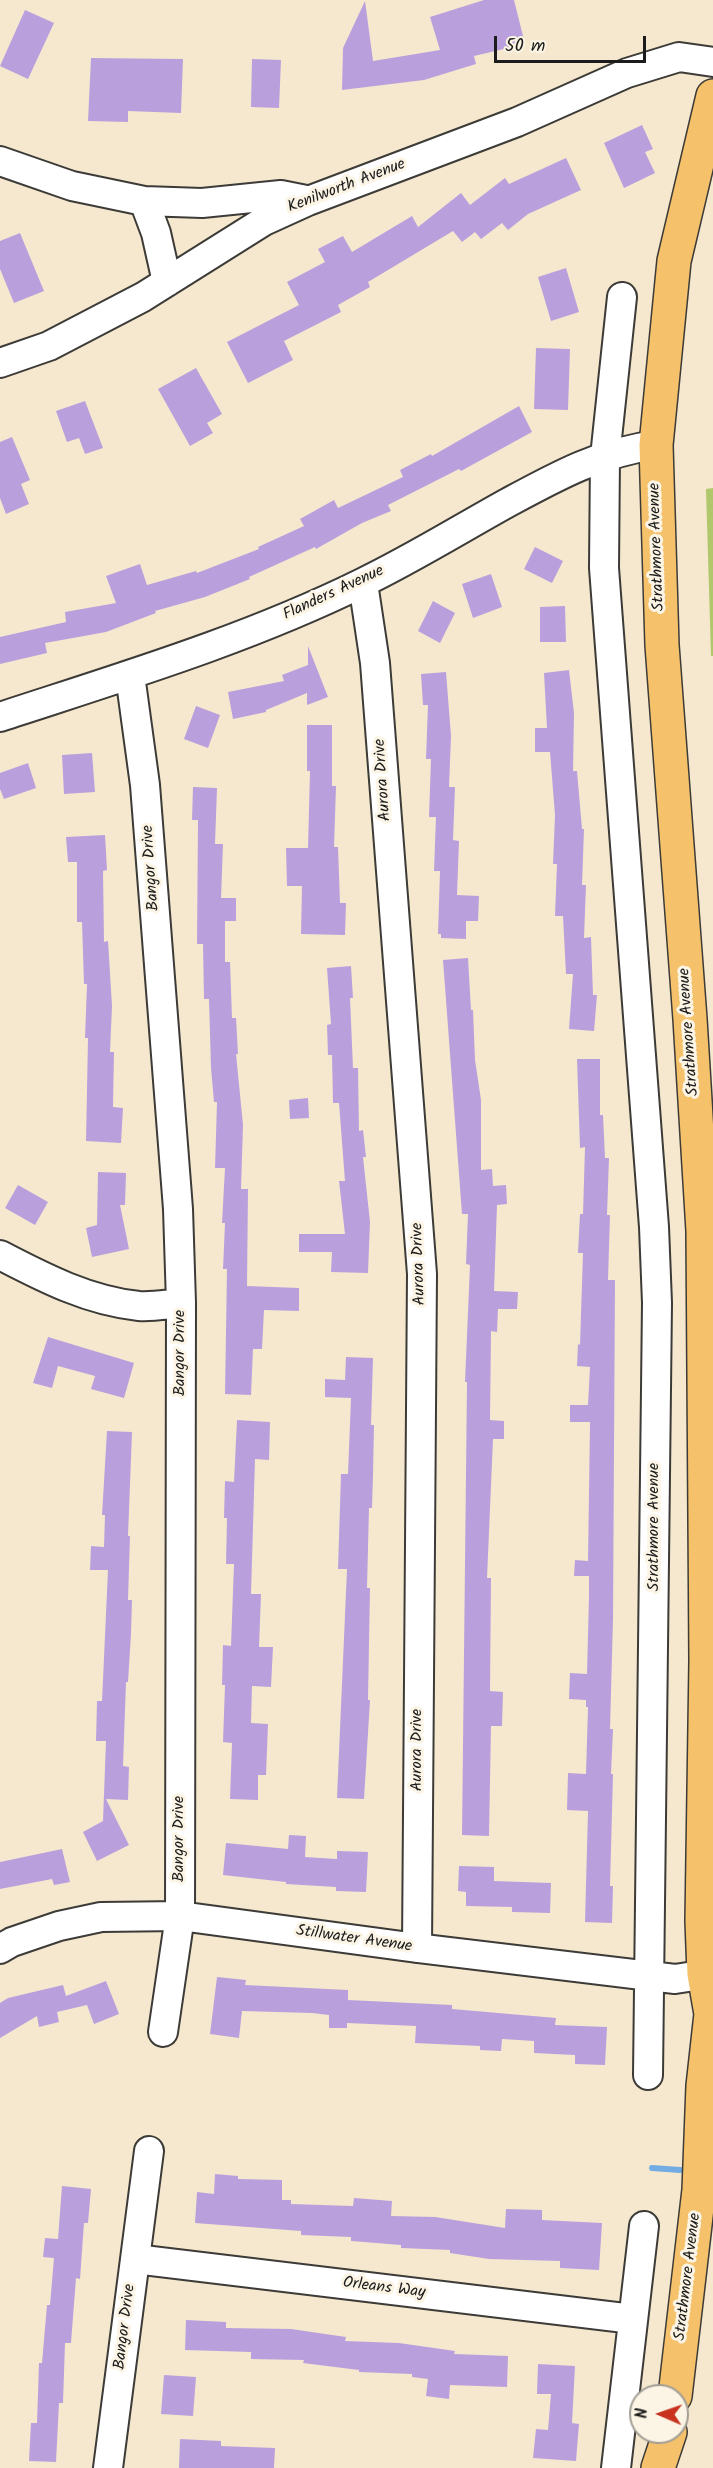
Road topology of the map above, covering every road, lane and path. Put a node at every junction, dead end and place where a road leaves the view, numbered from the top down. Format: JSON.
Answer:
{"nodes":[{"id":1,"x":713,"y":62,"type":"edge"},
{"id":2,"x":713,"y":96,"type":"edge"},
{"id":3,"x":0,"y":161,"type":"edge"},
{"id":4,"x":144,"y":201,"type":"junction"},
{"id":5,"x":308,"y":201,"type":"junction"},
{"id":6,"x":167,"y":282,"type":"junction"},
{"id":7,"x":622,"y":297,"type":"dead end"},
{"id":8,"x":0,"y":363,"type":"edge"},
{"id":9,"x":656,"y":445,"type":"junction"},
{"id":10,"x":605,"y":457,"type":"junction"},
{"id":11,"x":363,"y":583,"type":"junction"},
{"id":12,"x":130,"y":675,"type":"junction"},
{"id":13,"x":0,"y":717,"type":"edge"},
{"id":14,"x":0,"y":1256,"type":"edge"},
{"id":15,"x":181,"y":1303,"type":"junction"},
{"id":16,"x":709,"y":1653,"type":"edge"},
{"id":17,"x":180,"y":1916,"type":"junction"},
{"id":18,"x":417,"y":1948,"type":"junction"},
{"id":19,"x":0,"y":1949,"type":"edge"},
{"id":20,"x":709,"y":1974,"type":"edge"},
{"id":21,"x":648,"y":1976,"type":"junction"},
{"id":22,"x":163,"y":2032,"type":"dead end"},
{"id":23,"x":648,"y":2075,"type":"dead end"},
{"id":24,"x":149,"y":2151,"type":"dead end"},
{"id":25,"x":644,"y":2226,"type":"dead end"},
{"id":26,"x":135,"y":2259,"type":"junction"},
{"id":27,"x":633,"y":2319,"type":"junction"},
{"id":28,"x":676,"y":2384,"type":"edge"},
{"id":29,"x":667,"y":2444,"type":"edge"},
{"id":30,"x":670,"y":2444,"type":"edge"},
{"id":31,"x":108,"y":2468,"type":"edge"},
{"id":32,"x":616,"y":2468,"type":"edge"},
{"id":33,"x":658,"y":2468,"type":"edge"},
{"id":34,"x":668,"y":2468,"type":"edge"}],
"edges":[{"from":1,"to":5,"type":"street","name":"Kenilworth Avenue"},
{"from":2,"to":9,"type":"main road","name":"Strathmore Avenue"},
{"from":3,"to":4,"type":"street"},
{"from":4,"to":5,"type":"street"},
{"from":4,"to":6,"type":"street"},
{"from":5,"to":6,"type":"street","name":"Kenilworth Avenue"},
{"from":6,"to":8,"type":"street","name":"Kenilworth Avenue"},
{"from":7,"to":10,"type":"street","name":"Strathmore Avenue"},
{"from":9,"to":10,"type":"street","name":"Flanders Avenue"},
{"from":9,"to":16,"type":"main road","name":"Strathmore Avenue"},
{"from":10,"to":11,"type":"street","name":"Flanders Avenue"},
{"from":10,"to":21,"type":"street","name":"Strathmore Avenue"},
{"from":11,"to":12,"type":"street","name":"Flanders Avenue"},
{"from":11,"to":18,"type":"street","name":"Aurora Drive"},
{"from":12,"to":13,"type":"street","name":"Flanders Avenue"},
{"from":12,"to":15,"type":"street","name":"Bangor Drive"},
{"from":14,"to":15,"type":"street"},
{"from":15,"to":17,"type":"street","name":"Bangor Drive"},
{"from":16,"to":20,"type":"main road","name":"Strathmore Avenue"},
{"from":17,"to":18,"type":"street","name":"Stillwater Avenue"},
{"from":17,"to":19,"type":"street","name":"Stillwater Avenue"},
{"from":17,"to":22,"type":"street","name":"Bangor Drive"},
{"from":18,"to":21,"type":"street","name":"Stillwater Avenue"},
{"from":20,"to":21,"type":"street","name":"Stillwater Avenue"},
{"from":20,"to":28,"type":"main road","name":"Strathmore Avenue"},
{"from":21,"to":23,"type":"street","name":"Strathmore Avenue"},
{"from":24,"to":26,"type":"street","name":"Bangor Drive"},
{"from":25,"to":27,"type":"street"},
{"from":26,"to":27,"type":"street","name":"Orleans Way"},
{"from":26,"to":31,"type":"street","name":"Bangor Drive"},
{"from":27,"to":32,"type":"street"},
{"from":29,"to":33,"type":"main road"},
{"from":30,"to":34,"type":"main road"}]}
